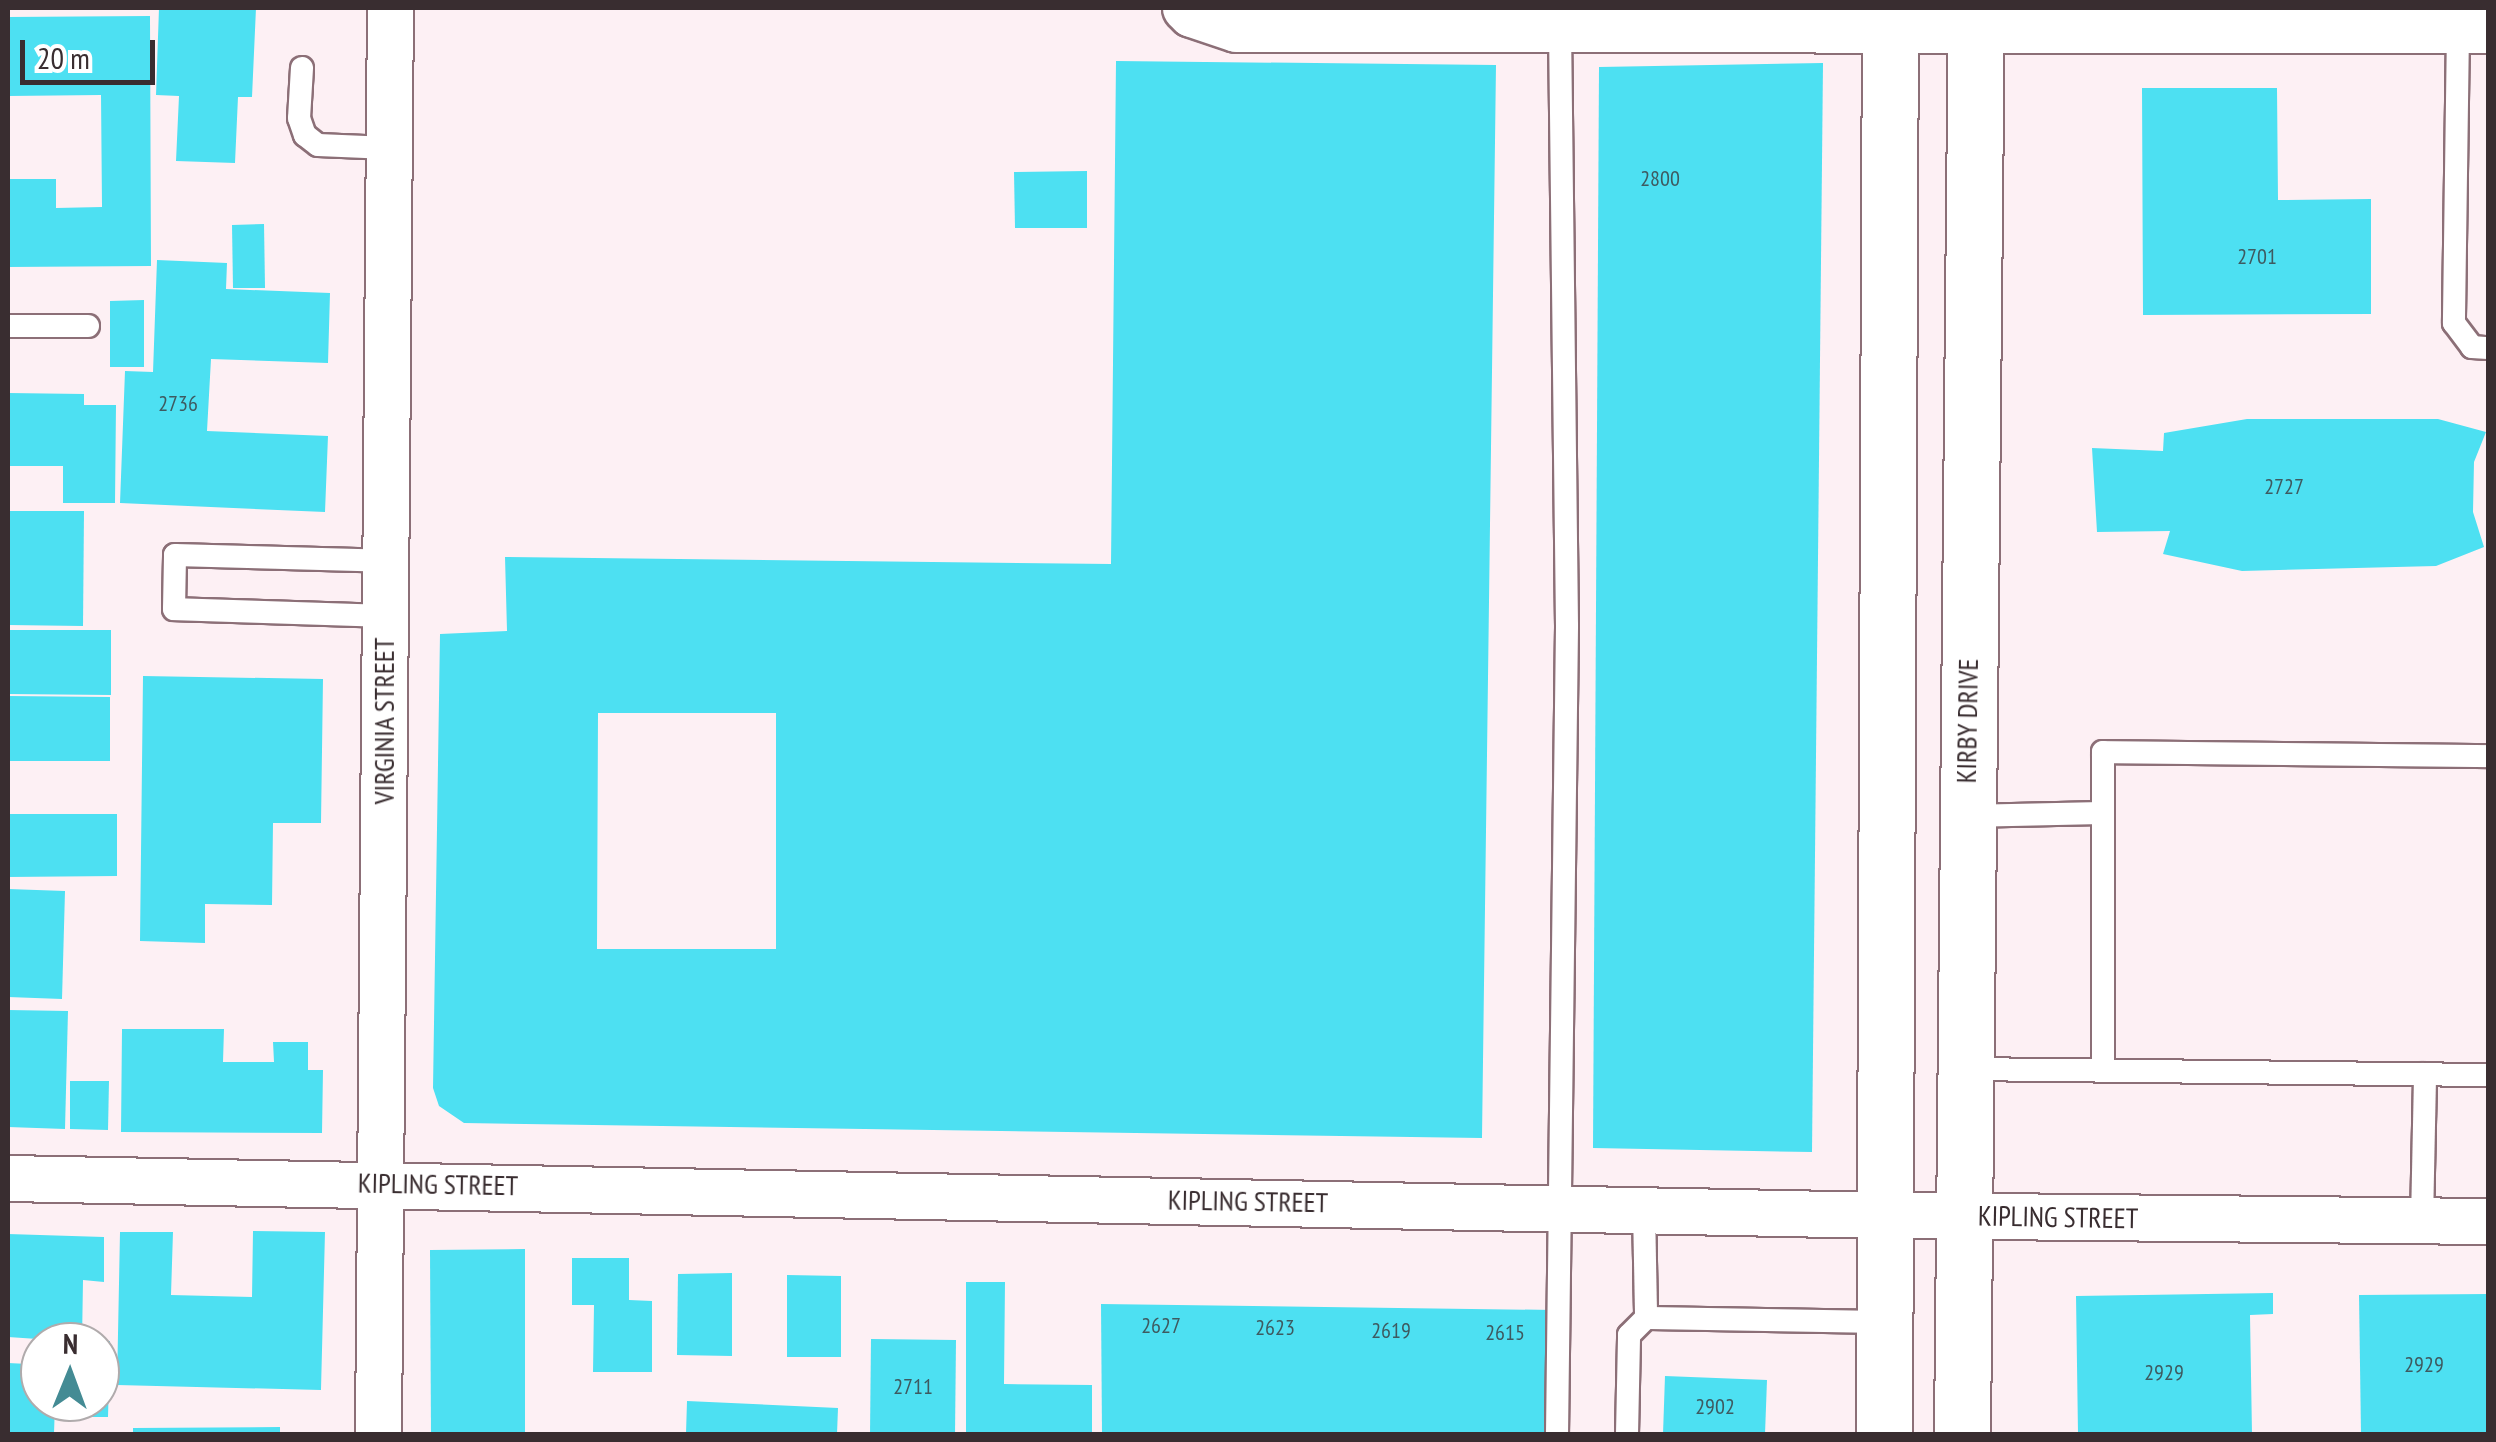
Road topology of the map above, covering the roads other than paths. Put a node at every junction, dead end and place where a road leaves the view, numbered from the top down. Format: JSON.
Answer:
{"nodes":[{"id":1,"x":390,"y":8,"type":"edge"},
{"id":2,"x":1188,"y":11,"type":"edge"},
{"id":3,"x":1890,"y":18,"type":"edge"},
{"id":4,"x":1975,"y":18,"type":"edge"},
{"id":5,"x":1560,"y":30,"type":"junction"},
{"id":6,"x":2473,"y":30,"type":"edge"},
{"id":7,"x":302,"y":68,"type":"dead end"},
{"id":8,"x":389,"y":148,"type":"junction"},
{"id":9,"x":8,"y":326,"type":"edge"},
{"id":10,"x":88,"y":326,"type":"dead end"},
{"id":11,"x":2488,"y":348,"type":"edge"},
{"id":12,"x":386,"y":561,"type":"junction"},
{"id":13,"x":384,"y":616,"type":"junction"},
{"id":14,"x":2488,"y":756,"type":"edge"},
{"id":15,"x":2102,"y":813,"type":"junction"},
{"id":16,"x":1966,"y":816,"type":"junction"},
{"id":17,"x":1964,"y":1069,"type":"junction"},
{"id":18,"x":2102,"y":1071,"type":"junction"},
{"id":19,"x":2426,"y":1074,"type":"junction"},
{"id":20,"x":2488,"y":1076,"type":"edge"},
{"id":21,"x":8,"y":1178,"type":"edge"},
{"id":22,"x":380,"y":1183,"type":"junction"},
{"id":23,"x":1560,"y":1208,"type":"junction"},
{"id":24,"x":1644,"y":1209,"type":"junction"},
{"id":25,"x":1886,"y":1215,"type":"junction"},
{"id":26,"x":1963,"y":1216,"type":"junction"},
{"id":27,"x":2422,"y":1221,"type":"junction"},
{"id":28,"x":2488,"y":1221,"type":"edge"},
{"id":29,"x":1646,"y":1318,"type":"junction"},
{"id":30,"x":1885,"y":1322,"type":"junction"},
{"id":31,"x":378,"y":1434,"type":"edge"},
{"id":32,"x":1557,"y":1434,"type":"edge"},
{"id":33,"x":1627,"y":1434,"type":"edge"},
{"id":34,"x":1884,"y":1434,"type":"edge"},
{"id":35,"x":1962,"y":1434,"type":"edge"}],
"edges":[{"from":1,"to":8,"type":"street","name":"VIRGINIA STREET"},
{"from":2,"to":5,"type":"street"},
{"from":3,"to":4,"type":"street"},
{"from":3,"to":5,"type":"street"},
{"from":3,"to":25,"type":"main road"},
{"from":4,"to":6,"type":"street"},
{"from":4,"to":16,"type":"main road","name":"KIRBY DRIVE"},
{"from":5,"to":23,"type":"lane"},
{"from":6,"to":11,"type":"lane"},
{"from":7,"to":8,"type":"lane"},
{"from":8,"to":12,"type":"street","name":"VIRGINIA STREET"},
{"from":9,"to":10,"type":"lane"},
{"from":12,"to":13,"type":"street","name":"VIRGINIA STREET"},
{"from":12,"to":13,"type":"lane"},
{"from":13,"to":22,"type":"street","name":"VIRGINIA STREET"},
{"from":14,"to":15,"type":"lane"},
{"from":15,"to":16,"type":"lane"},
{"from":15,"to":18,"type":"lane"},
{"from":16,"to":17,"type":"main road","name":"KIRBY DRIVE"},
{"from":17,"to":18,"type":"lane"},
{"from":17,"to":26,"type":"main road","name":"KIRBY DRIVE"},
{"from":18,"to":19,"type":"lane"},
{"from":19,"to":20,"type":"lane"},
{"from":19,"to":27,"type":"lane"},
{"from":21,"to":22,"type":"street","name":"KIPLING STREET"},
{"from":22,"to":23,"type":"street","name":"KIPLING STREET"},
{"from":22,"to":31,"type":"street","name":"VIRGINIA STREET"},
{"from":23,"to":24,"type":"street","name":"KIPLING STREET"},
{"from":23,"to":32,"type":"lane"},
{"from":24,"to":25,"type":"street","name":"KIPLING STREET"},
{"from":24,"to":29,"type":"lane"},
{"from":25,"to":26,"type":"street","name":"KIPLING STREET"},
{"from":25,"to":30,"type":"main road"},
{"from":26,"to":27,"type":"street","name":"KIPLING STREET"},
{"from":26,"to":35,"type":"main road","name":"KIRBY DRIVE"},
{"from":27,"to":28,"type":"street","name":"KIPLING STREET"},
{"from":29,"to":30,"type":"lane"},
{"from":29,"to":33,"type":"lane"},
{"from":30,"to":34,"type":"main road"}]}
